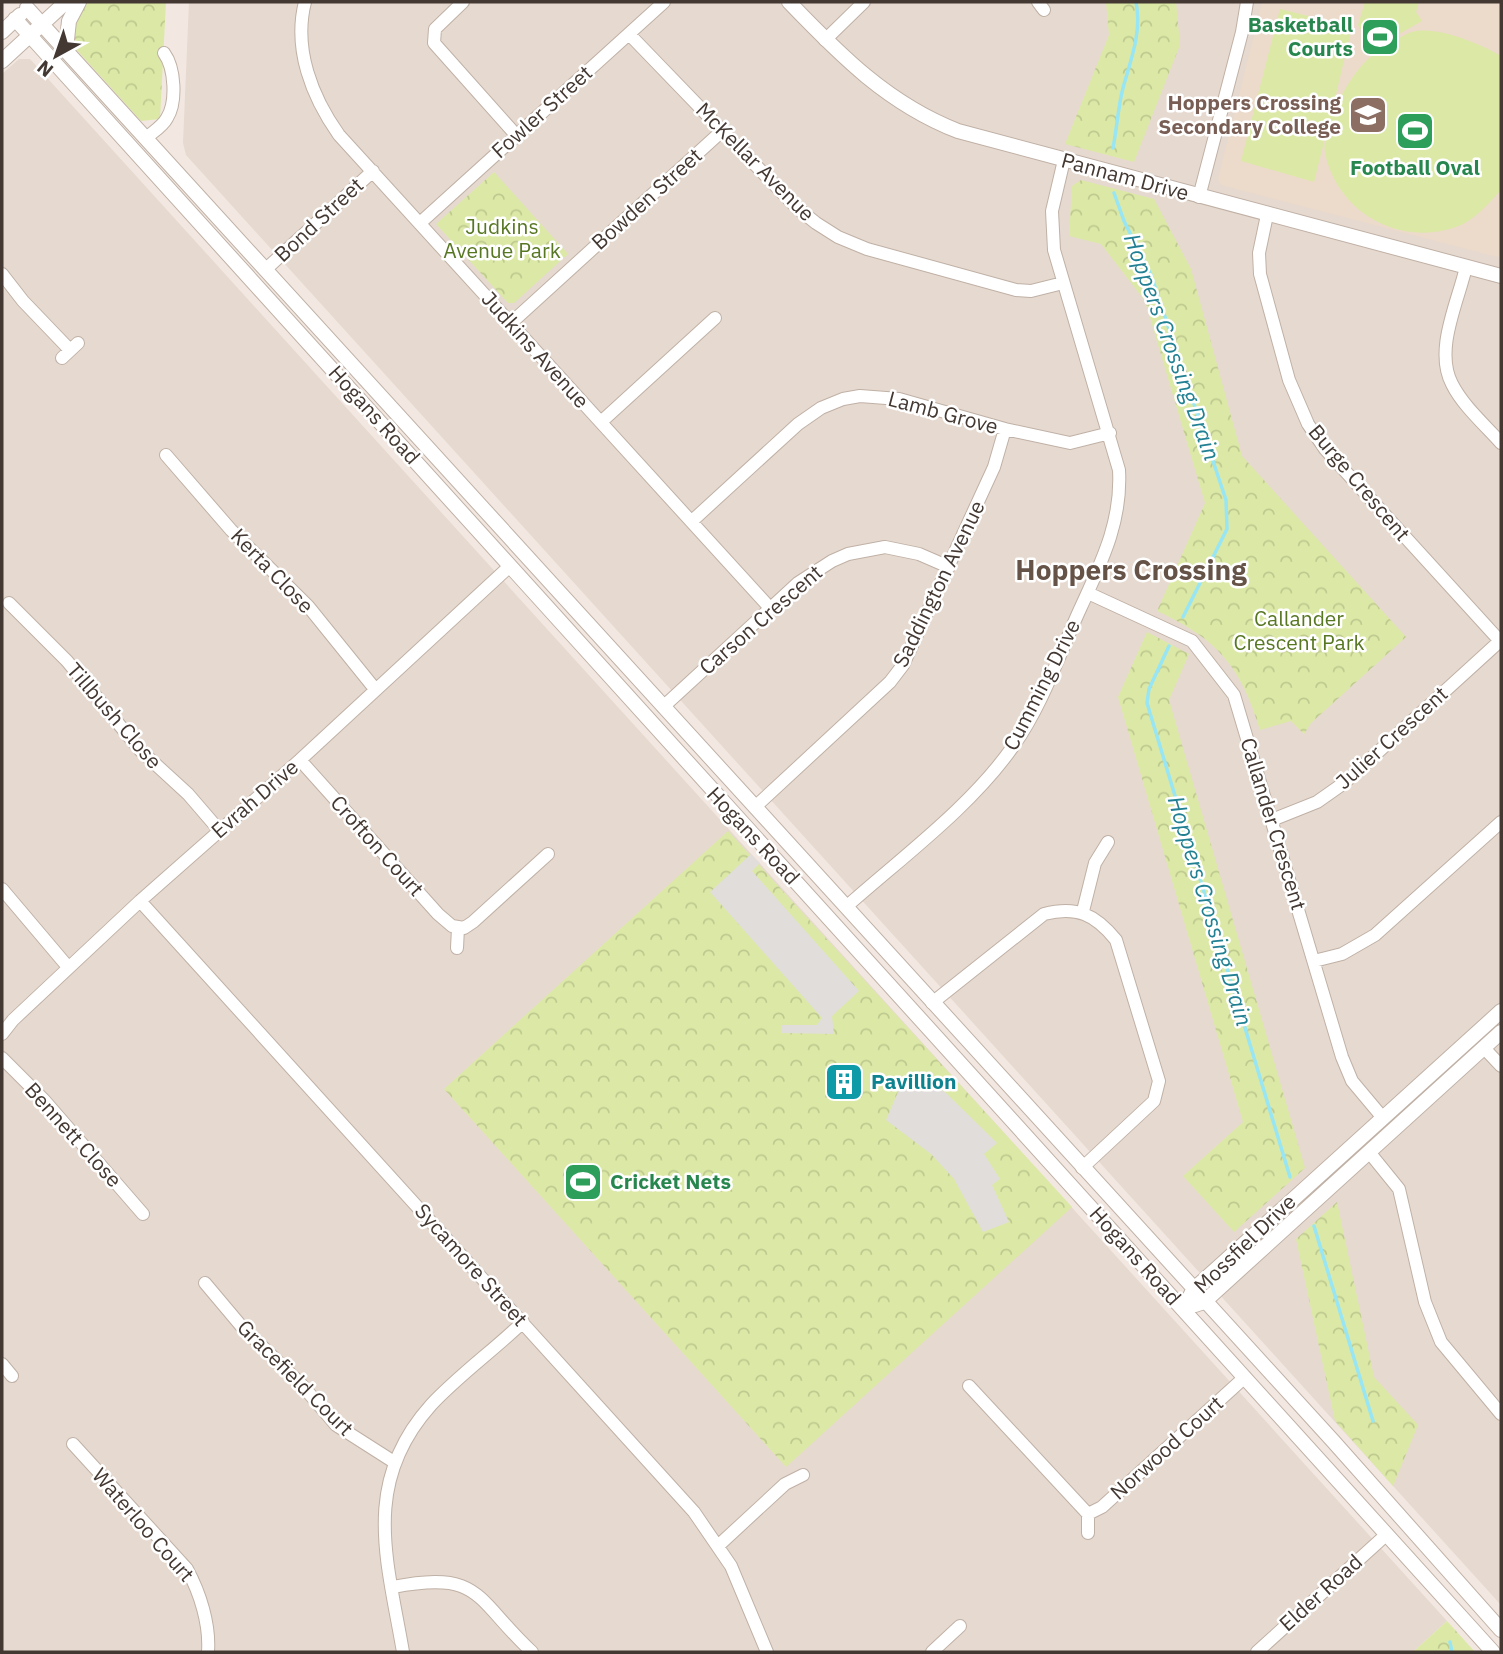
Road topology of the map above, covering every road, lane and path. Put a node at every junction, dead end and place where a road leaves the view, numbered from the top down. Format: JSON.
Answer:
{"nodes":[{"id":1,"x":66,"y":2,"type":"edge"},
{"id":2,"x":79,"y":2,"type":"edge"},
{"id":3,"x":305,"y":2,"type":"edge"},
{"id":4,"x":463,"y":2,"type":"edge"},
{"id":5,"x":664,"y":2,"type":"edge"},
{"id":6,"x":789,"y":2,"type":"edge"},
{"id":7,"x":864,"y":2,"type":"edge"},
{"id":8,"x":1247,"y":2,"type":"edge"},
{"id":9,"x":30,"y":5,"type":"edge"},
{"id":10,"x":15,"y":19,"type":"junction"},
{"id":11,"x":43,"y":24,"type":"junction"},
{"id":12,"x":2,"y":33,"type":"edge"},
{"id":13,"x":629,"y":34,"type":"junction"},
{"id":14,"x":30,"y":36,"type":"junction"},
{"id":15,"x":825,"y":40,"type":"junction"},
{"id":16,"x":66,"y":49,"type":"junction"},
{"id":17,"x":164,"y":53,"type":"dead end"},
{"id":18,"x":2,"y":61,"type":"edge"},
{"id":19,"x":722,"y":131,"type":"junction"},
{"id":20,"x":516,"y":135,"type":"junction"},
{"id":21,"x":146,"y":138,"type":"junction"},
{"id":22,"x":1064,"y":160,"type":"junction"},
{"id":23,"x":373,"y":171,"type":"junction"},
{"id":24,"x":1199,"y":197,"type":"junction"},
{"id":25,"x":1267,"y":215,"type":"junction"},
{"id":26,"x":420,"y":223,"type":"junction"},
{"id":27,"x":1466,"y":267,"type":"junction"},
{"id":28,"x":266,"y":269,"type":"junction"},
{"id":29,"x":2,"y":274,"type":"edge"},
{"id":30,"x":1501,"y":276,"type":"edge"},
{"id":31,"x":1063,"y":283,"type":"junction"},
{"id":32,"x":715,"y":318,"type":"dead end"},
{"id":33,"x":511,"y":323,"type":"junction"},
{"id":34,"x":70,"y":350,"type":"dead end"},
{"id":35,"x":601,"y":422,"type":"junction"},
{"id":36,"x":1004,"y":429,"type":"junction"},
{"id":37,"x":1110,"y":433,"type":"junction"},
{"id":38,"x":1501,"y":443,"type":"edge"},
{"id":39,"x":166,"y":455,"type":"dead end"},
{"id":40,"x":692,"y":521,"type":"junction"},
{"id":41,"x":524,"y":554,"type":"junction"},
{"id":42,"x":510,"y":566,"type":"junction"},
{"id":43,"x":949,"y":567,"type":"junction"},
{"id":44,"x":1088,"y":593,"type":"junction"},
{"id":45,"x":9,"y":603,"type":"dead end"},
{"id":46,"x":770,"y":608,"type":"junction"},
{"id":47,"x":1501,"y":641,"type":"edge"},
{"id":48,"x":375,"y":689,"type":"junction"},
{"id":49,"x":663,"y":707,"type":"junction"},
{"id":50,"x":300,"y":760,"type":"junction"},
{"id":51,"x":755,"y":807,"type":"junction"},
{"id":52,"x":1272,"y":820,"type":"junction"},
{"id":53,"x":1501,"y":822,"type":"edge"},
{"id":54,"x":219,"y":830,"type":"junction"},
{"id":55,"x":776,"y":831,"type":"junction"},
{"id":56,"x":1108,"y":842,"type":"dead end"},
{"id":57,"x":765,"y":851,"type":"junction"},
{"id":58,"x":548,"y":854,"type":"dead end"},
{"id":59,"x":2,"y":889,"type":"edge"},
{"id":60,"x":140,"y":901,"type":"junction"},
{"id":61,"x":846,"y":908,"type":"junction"},
{"id":62,"x":1083,"y":911,"type":"junction"},
{"id":63,"x":831,"y":919,"type":"junction"},
{"id":64,"x":458,"y":928,"type":"junction"},
{"id":65,"x":457,"y":948,"type":"dead end"},
{"id":66,"x":1314,"y":961,"type":"junction"},
{"id":67,"x":68,"y":967,"type":"junction"},
{"id":68,"x":932,"y":1003,"type":"junction"},
{"id":69,"x":1501,"y":1011,"type":"edge"},
{"id":70,"x":1501,"y":1032,"type":"edge"},
{"id":71,"x":2,"y":1034,"type":"edge"},
{"id":72,"x":1474,"y":1036,"type":"junction"},
{"id":73,"x":1484,"y":1048,"type":"junction"},
{"id":74,"x":2,"y":1058,"type":"edge"},
{"id":75,"x":1501,"y":1066,"type":"edge"},
{"id":76,"x":1383,"y":1118,"type":"junction"},
{"id":77,"x":1393,"y":1130,"type":"junction"},
{"id":78,"x":1359,"y":1140,"type":"junction"},
{"id":79,"x":1369,"y":1152,"type":"junction"},
{"id":80,"x":1082,"y":1168,"type":"junction"},
{"id":81,"x":142,"y":1214,"type":"dead end"},
{"id":82,"x":205,"y":1283,"type":"dead end"},
{"id":83,"x":1193,"y":1290,"type":"junction"},
{"id":84,"x":1204,"y":1302,"type":"junction"},
{"id":85,"x":1184,"y":1309,"type":"junction"},
{"id":86,"x":523,"y":1322,"type":"junction"},
{"id":87,"x":2,"y":1364,"type":"edge"},
{"id":88,"x":12,"y":1376,"type":"dead end"},
{"id":89,"x":1245,"y":1377,"type":"junction"},
{"id":90,"x":969,"y":1386,"type":"dead end"},
{"id":91,"x":1501,"y":1414,"type":"edge"},
{"id":92,"x":73,"y":1444,"type":"dead end"},
{"id":93,"x":394,"y":1462,"type":"junction"},
{"id":94,"x":803,"y":1475,"type":"dead end"},
{"id":95,"x":1087,"y":1514,"type":"junction"},
{"id":96,"x":1402,"y":1520,"type":"junction"},
{"id":97,"x":1088,"y":1534,"type":"dead end"},
{"id":98,"x":1387,"y":1534,"type":"junction"},
{"id":99,"x":719,"y":1545,"type":"junction"},
{"id":100,"x":393,"y":1587,"type":"junction"},
{"id":101,"x":960,"y":1626,"type":"dead end"},
{"id":102,"x":1501,"y":1630,"type":"edge"},
{"id":103,"x":208,"y":1652,"type":"edge"},
{"id":104,"x":402,"y":1652,"type":"edge"},
{"id":105,"x":531,"y":1652,"type":"edge"},
{"id":106,"x":767,"y":1652,"type":"edge"},
{"id":107,"x":932,"y":1652,"type":"edge"},
{"id":108,"x":1256,"y":1652,"type":"edge"},
{"id":109,"x":1493,"y":1652,"type":"edge"}],
"edges":[{"from":1,"to":11,"type":"street"},
{"from":2,"to":16,"type":"street"},
{"from":3,"to":23,"type":"street","name":"Judkins Avenue"},
{"from":4,"to":20,"type":"street"},
{"from":5,"to":13,"type":"street","name":"Fowler Street"},
{"from":6,"to":15,"type":"street","name":"Pannam Drive"},
{"from":7,"to":15,"type":"street"},
{"from":8,"to":24,"type":"street"},
{"from":9,"to":10,"type":"street"},
{"from":9,"to":11,"type":"street","name":"Hogans Road"},
{"from":10,"to":12,"type":"street"},
{"from":10,"to":14,"type":"street","name":"Hogans Road"},
{"from":11,"to":14,"type":"street"},
{"from":11,"to":16,"type":"street","name":"Hogans Road"},
{"from":13,"to":19,"type":"street","name":"McKellar Avenue"},
{"from":13,"to":20,"type":"street","name":"Fowler Street"},
{"from":14,"to":18,"type":"street"},
{"from":14,"to":42,"type":"street","name":"Hogans Road"},
{"from":15,"to":22,"type":"street","name":"Pannam Drive"},
{"from":16,"to":21,"type":"street","name":"Hogans Road"},
{"from":17,"to":21,"type":"street"},
{"from":19,"to":31,"type":"street","name":"McKellar Avenue"},
{"from":19,"to":33,"type":"street","name":"Bowden Street"},
{"from":20,"to":26,"type":"street","name":"Fowler Street"},
{"from":21,"to":28,"type":"street","name":"Hogans Road"},
{"from":22,"to":24,"type":"street","name":"Pannam Drive"},
{"from":22,"to":31,"type":"street","name":"Cumming Drive"},
{"from":23,"to":26,"type":"street","name":"Judkins Avenue"},
{"from":23,"to":28,"type":"street","name":"Bond Street"},
{"from":24,"to":25,"type":"street","name":"Pannam Drive"},
{"from":25,"to":27,"type":"street","name":"Pannam Drive"},
{"from":25,"to":47,"type":"street","name":"Burge Crescent"},
{"from":26,"to":33,"type":"street","name":"Judkins Avenue"},
{"from":27,"to":30,"type":"street","name":"Pannam Drive"},
{"from":27,"to":38,"type":"street"},
{"from":28,"to":41,"type":"street","name":"Hogans Road"},
{"from":29,"to":34,"type":"street"},
{"from":31,"to":37,"type":"street","name":"Cumming Drive"},
{"from":32,"to":35,"type":"street"},
{"from":33,"to":35,"type":"street","name":"Judkins Avenue"},
{"from":35,"to":40,"type":"street","name":"Judkins Avenue"},
{"from":36,"to":37,"type":"street","name":"Lamb Grove"},
{"from":36,"to":40,"type":"street","name":"Lamb Grove"},
{"from":36,"to":43,"type":"street","name":"Saddington Avenue"},
{"from":37,"to":44,"type":"street","name":"Cumming Drive"},
{"from":39,"to":48,"type":"street","name":"Kerta Close"},
{"from":40,"to":46,"type":"street","name":"Judkins Avenue"},
{"from":41,"to":42,"type":"street"},
{"from":41,"to":49,"type":"street","name":"Hogans Road"},
{"from":42,"to":48,"type":"street","name":"Evrah Drive"},
{"from":42,"to":57,"type":"street","name":"Hogans Road"},
{"from":43,"to":46,"type":"street","name":"Carson Crescent"},
{"from":43,"to":51,"type":"street","name":"Saddington Avenue"},
{"from":44,"to":52,"type":"street","name":"Callander Crescent"},
{"from":44,"to":61,"type":"street","name":"Cumming Drive"},
{"from":45,"to":54,"type":"street","name":"Tillbush Close"},
{"from":46,"to":49,"type":"street","name":"Carson Crescent"},
{"from":47,"to":52,"type":"street","name":"Julier Crescent"},
{"from":48,"to":50,"type":"street","name":"Evrah Drive"},
{"from":49,"to":51,"type":"street","name":"Hogans Road"},
{"from":50,"to":54,"type":"street","name":"Evrah Drive"},
{"from":50,"to":64,"type":"street","name":"Crofton Court"},
{"from":51,"to":55,"type":"street","name":"Hogans Road"},
{"from":52,"to":66,"type":"street","name":"Callander Crescent"},
{"from":53,"to":66,"type":"street"},
{"from":54,"to":60,"type":"street","name":"Evrah Drive"},
{"from":55,"to":57,"type":"street"},
{"from":55,"to":61,"type":"street","name":"Hogans Road"},
{"from":56,"to":62,"type":"street"},
{"from":57,"to":63,"type":"street","name":"Hogans Road"},
{"from":58,"to":64,"type":"street"},
{"from":59,"to":67,"type":"street"},
{"from":60,"to":67,"type":"street","name":"Evrah Drive"},
{"from":60,"to":86,"type":"street","name":"Sycamore Street"},
{"from":61,"to":63,"type":"street"},
{"from":61,"to":68,"type":"street","name":"Hogans Road"},
{"from":62,"to":68,"type":"street"},
{"from":62,"to":80,"type":"street"},
{"from":63,"to":85,"type":"street","name":"Hogans Road"},
{"from":64,"to":65,"type":"street"},
{"from":66,"to":76,"type":"street","name":"Callander Crescent"},
{"from":67,"to":71,"type":"street","name":"Evrah Drive"},
{"from":68,"to":80,"type":"street","name":"Hogans Road"},
{"from":69,"to":72,"type":"street","name":"Mossfiel Drive"},
{"from":70,"to":73,"type":"street","name":"Mossfiel Drive"},
{"from":72,"to":73,"type":"street"},
{"from":72,"to":76,"type":"street","name":"Mossfiel Drive"},
{"from":73,"to":75,"type":"street"},
{"from":73,"to":77,"type":"street","name":"Mossfiel Drive"},
{"from":74,"to":81,"type":"street","name":"Bennett Close"},
{"from":76,"to":77,"type":"street"},
{"from":76,"to":78,"type":"street","name":"Mossfiel Drive"},
{"from":77,"to":79,"type":"street","name":"Mossfiel Drive"},
{"from":78,"to":79,"type":"street"},
{"from":78,"to":83,"type":"street","name":"Mossfiel Drive"},
{"from":79,"to":84,"type":"street","name":"Mossfiel Drive"},
{"from":79,"to":91,"type":"street"},
{"from":80,"to":83,"type":"street","name":"Hogans Road"},
{"from":82,"to":93,"type":"street","name":"Gracefield Court"},
{"from":83,"to":84,"type":"street","name":"Hogans Road"},
{"from":83,"to":85,"type":"street","name":"Mossfiel Drive"},
{"from":84,"to":85,"type":"street","name":"Mossfiel Drive"},
{"from":84,"to":96,"type":"street","name":"Hogans Road"},
{"from":85,"to":89,"type":"street","name":"Hogans Road"},
{"from":86,"to":93,"type":"street"},
{"from":86,"to":99,"type":"street","name":"Sycamore Street"},
{"from":87,"to":88,"type":"street"},
{"from":89,"to":95,"type":"street","name":"Norwood Court"},
{"from":89,"to":98,"type":"street","name":"Hogans Road"},
{"from":90,"to":95,"type":"street"},
{"from":92,"to":103,"type":"street","name":"Waterloo Court"},
{"from":93,"to":100,"type":"street"},
{"from":94,"to":99,"type":"street"},
{"from":95,"to":97,"type":"street"},
{"from":96,"to":98,"type":"street"},
{"from":96,"to":102,"type":"street","name":"Hogans Road"},
{"from":98,"to":108,"type":"street","name":"Elder Road"},
{"from":98,"to":109,"type":"street","name":"Hogans Road"},
{"from":99,"to":106,"type":"street","name":"Sycamore Street"},
{"from":100,"to":104,"type":"street"},
{"from":100,"to":105,"type":"street"},
{"from":101,"to":107,"type":"street"}]}
